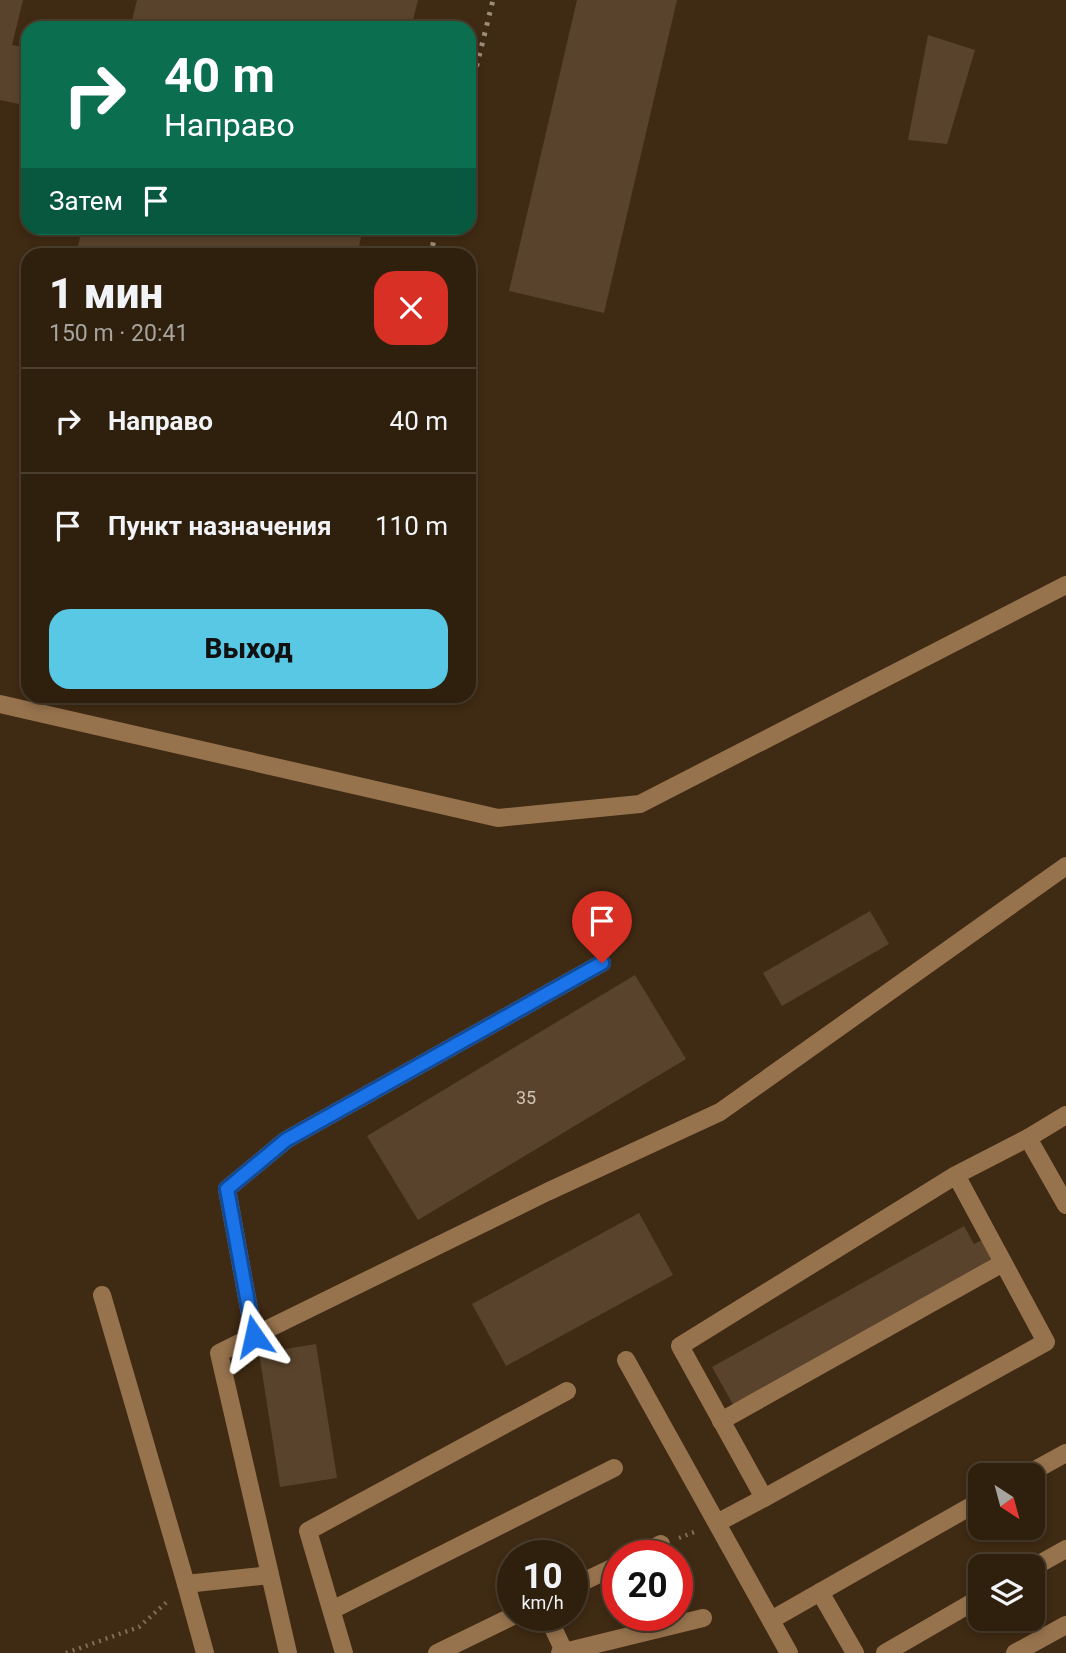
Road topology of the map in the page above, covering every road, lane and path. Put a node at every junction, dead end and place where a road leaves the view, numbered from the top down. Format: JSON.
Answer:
{"nodes":[{"id":1,"x":1066,"y":585,"type":"edge"},
{"id":2,"x":0,"y":704,"type":"edge"},
{"id":3,"x":1066,"y":866,"type":"edge"},
{"id":4,"x":602,"y":963,"type":"dead end"},
{"id":5,"x":1066,"y":1115,"type":"edge"},
{"id":6,"x":1028,"y":1138,"type":"junction"},
{"id":7,"x":956,"y":1175,"type":"junction"},
{"id":8,"x":1066,"y":1205,"type":"edge"},
{"id":9,"x":1003,"y":1263,"type":"junction"},
{"id":10,"x":102,"y":1295,"type":"dead end"},
{"id":11,"x":254,"y":1336,"type":"junction"},
{"id":12,"x":625,"y":1360,"type":"dead end"},
{"id":13,"x":567,"y":1391,"type":"dead end"},
{"id":14,"x":721,"y":1421,"type":"junction"},
{"id":15,"x":1066,"y":1452,"type":"edge"},
{"id":16,"x":1045,"y":1464,"type":"edge"},
{"id":17,"x":614,"y":1468,"type":"dead end"},
{"id":18,"x":764,"y":1498,"type":"junction"},
{"id":19,"x":968,"y":1508,"type":"edge"},
{"id":20,"x":717,"y":1523,"type":"junction"},
{"id":21,"x":672,"y":1540,"type":"edge"},
{"id":22,"x":1066,"y":1549,"type":"edge"},
{"id":23,"x":1045,"y":1561,"type":"edge"},
{"id":24,"x":270,"y":1575,"type":"junction"},
{"id":25,"x":186,"y":1584,"type":"junction"},
{"id":26,"x":820,"y":1592,"type":"junction"},
{"id":27,"x":968,"y":1605,"type":"edge"},
{"id":28,"x":332,"y":1610,"type":"junction"},
{"id":29,"x":704,"y":1618,"type":"dead end"},
{"id":30,"x":771,"y":1620,"type":"junction"},
{"id":31,"x":497,"y":1624,"type":"edge"},
{"id":32,"x":1066,"y":1625,"type":"edge"},
{"id":33,"x":553,"y":1631,"type":"edge"},
{"id":34,"x":562,"y":1652,"type":"edge"},
{"id":35,"x":66,"y":1653,"type":"edge"},
{"id":36,"x":205,"y":1653,"type":"edge"},
{"id":37,"x":288,"y":1653,"type":"edge"},
{"id":38,"x":344,"y":1653,"type":"edge"},
{"id":39,"x":438,"y":1653,"type":"edge"},
{"id":40,"x":789,"y":1653,"type":"edge"},
{"id":41,"x":855,"y":1653,"type":"edge"},
{"id":42,"x":885,"y":1653,"type":"edge"},
{"id":43,"x":1015,"y":1653,"type":"edge"}],
"edges":[{"from":1,"to":2,"type":"lane"},
{"from":3,"to":11,"type":"lane"},
{"from":4,"to":11,"type":"lane"},
{"from":5,"to":6,"type":"lane"},
{"from":6,"to":7,"type":"lane"},
{"from":6,"to":8,"type":"lane"},
{"from":7,"to":9,"type":"lane"},
{"from":7,"to":14,"type":"lane"},
{"from":9,"to":14,"type":"lane"},
{"from":9,"to":18,"type":"lane"},
{"from":10,"to":25,"type":"lane"},
{"from":11,"to":24,"type":"lane"},
{"from":12,"to":20,"type":"lane"},
{"from":13,"to":28,"type":"lane"},
{"from":14,"to":18,"type":"lane"},
{"from":15,"to":16,"type":"lane"},
{"from":17,"to":28,"type":"lane"},
{"from":18,"to":20,"type":"lane"},
{"from":19,"to":26,"type":"lane"},
{"from":20,"to":21,"type":"path"},
{"from":20,"to":30,"type":"lane"},
{"from":22,"to":23,"type":"lane"},
{"from":24,"to":25,"type":"lane"},
{"from":24,"to":37,"type":"lane"},
{"from":25,"to":35,"type":"path"},
{"from":25,"to":36,"type":"lane"},
{"from":26,"to":30,"type":"lane"},
{"from":26,"to":41,"type":"lane"},
{"from":27,"to":42,"type":"lane"},
{"from":28,"to":38,"type":"lane"},
{"from":29,"to":34,"type":"lane"},
{"from":30,"to":40,"type":"lane"},
{"from":31,"to":39,"type":"lane"},
{"from":32,"to":43,"type":"lane"},
{"from":33,"to":34,"type":"lane"}]}
